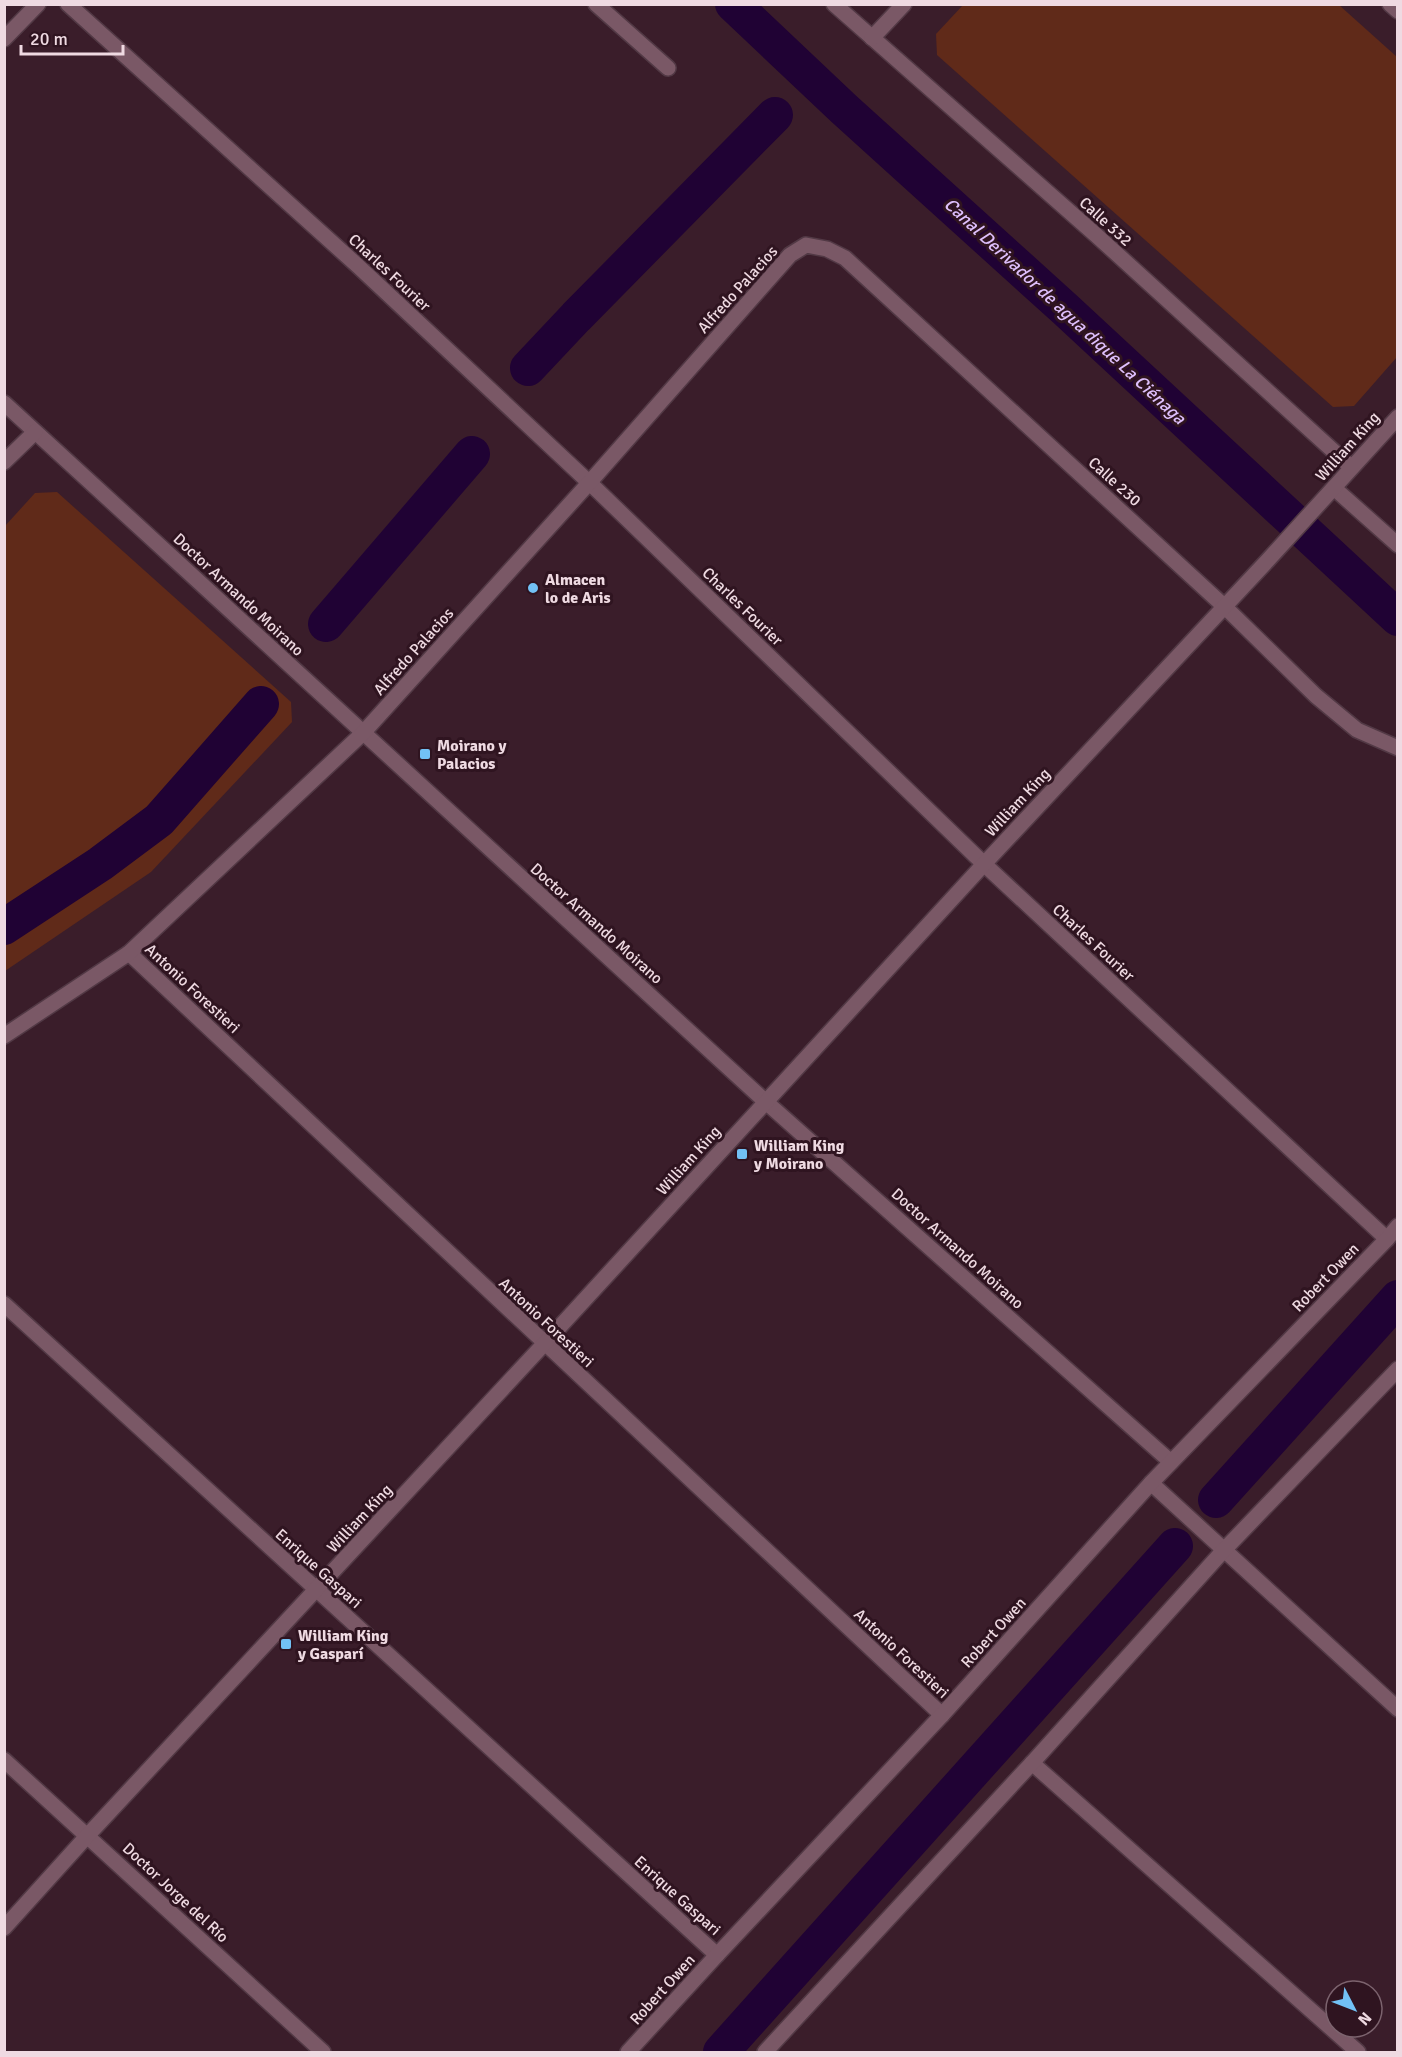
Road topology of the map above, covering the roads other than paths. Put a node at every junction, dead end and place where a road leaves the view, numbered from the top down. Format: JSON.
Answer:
{"nodes":[{"id":1,"x":38,"y":4,"type":"edge"},
{"id":2,"x":68,"y":4,"type":"edge"},
{"id":3,"x":596,"y":4,"type":"edge"},
{"id":4,"x":834,"y":4,"type":"edge"},
{"id":5,"x":904,"y":4,"type":"edge"},
{"id":6,"x":1390,"y":4,"type":"edge"},
{"id":7,"x":1398,"y":11,"type":"edge"},
{"id":8,"x":872,"y":38,"type":"junction"},
{"id":9,"x":4,"y":39,"type":"edge"},
{"id":10,"x":668,"y":69,"type":"dead end"},
{"id":11,"x":806,"y":245,"type":"joint"},
{"id":12,"x":4,"y":404,"type":"edge"},
{"id":13,"x":1398,"y":417,"type":"edge"},
{"id":14,"x":35,"y":432,"type":"junction"},
{"id":15,"x":4,"y":462,"type":"edge"},
{"id":16,"x":1351,"y":466,"type":"junction"},
{"id":17,"x":589,"y":483,"type":"junction"},
{"id":18,"x":1334,"y":488,"type":"junction"},
{"id":19,"x":1398,"y":545,"type":"edge"},
{"id":20,"x":1225,"y":606,"type":"junction"},
{"id":21,"x":363,"y":733,"type":"junction"},
{"id":22,"x":1398,"y":748,"type":"edge"},
{"id":23,"x":984,"y":864,"type":"junction"},
{"id":24,"x":129,"y":953,"type":"junction"},
{"id":25,"x":4,"y":1036,"type":"edge"},
{"id":26,"x":766,"y":1102,"type":"junction"},
{"id":27,"x":1398,"y":1226,"type":"edge"},
{"id":28,"x":1387,"y":1239,"type":"junction"},
{"id":29,"x":4,"y":1304,"type":"edge"},
{"id":30,"x":544,"y":1344,"type":"junction"},
{"id":31,"x":1398,"y":1369,"type":"edge"},
{"id":32,"x":1171,"y":1462,"type":"junction"},
{"id":33,"x":1151,"y":1484,"type":"junction"},
{"id":34,"x":1223,"y":1551,"type":"junction"},
{"id":35,"x":317,"y":1591,"type":"junction"},
{"id":36,"x":1398,"y":1709,"type":"edge"},
{"id":37,"x":942,"y":1715,"type":"junction"},
{"id":38,"x":4,"y":1760,"type":"edge"},
{"id":39,"x":1032,"y":1763,"type":"junction"},
{"id":40,"x":88,"y":1835,"type":"junction"},
{"id":41,"x":4,"y":1928,"type":"edge"},
{"id":42,"x":717,"y":1955,"type":"junction"},
{"id":43,"x":323,"y":2052,"type":"edge"},
{"id":44,"x":628,"y":2052,"type":"edge"},
{"id":45,"x":765,"y":2052,"type":"edge"},
{"id":46,"x":1358,"y":2052,"type":"edge"}],
"edges":[{"from":1,"to":9,"type":"street"},
{"from":2,"to":17,"type":"street","name":"Charles Fourier"},
{"from":3,"to":10,"type":"street"},
{"from":4,"to":8,"type":"street","name":"Calle 332"},
{"from":5,"to":8,"type":"street"},
{"from":6,"to":7,"type":"street"},
{"from":8,"to":16,"type":"street","name":"Calle 332"},
{"from":11,"to":17,"type":"street","name":"Alfredo Palacios"},
{"from":11,"to":20,"type":"street","name":"Calle 230"},
{"from":12,"to":14,"type":"street","name":"Doctor Armando Moirano"},
{"from":13,"to":16,"type":"street","name":"William King"},
{"from":14,"to":15,"type":"street"},
{"from":14,"to":21,"type":"street","name":"Doctor Armando Moirano"},
{"from":16,"to":18,"type":"street","name":"William King"},
{"from":17,"to":21,"type":"street","name":"Alfredo Palacios"},
{"from":17,"to":23,"type":"street","name":"Charles Fourier"},
{"from":18,"to":19,"type":"street"},
{"from":18,"to":20,"type":"street","name":"William King"},
{"from":20,"to":22,"type":"street","name":"Calle 230"},
{"from":20,"to":23,"type":"street","name":"William King"},
{"from":21,"to":24,"type":"street","name":"Alfredo Palacios"},
{"from":21,"to":26,"type":"street","name":"Doctor Armando Moirano"},
{"from":23,"to":26,"type":"street","name":"William King"},
{"from":23,"to":28,"type":"street","name":"Charles Fourier"},
{"from":24,"to":25,"type":"street","name":"Alfredo Palacios"},
{"from":24,"to":30,"type":"street","name":"Antonio Forestieri"},
{"from":26,"to":30,"type":"street","name":"William King"},
{"from":26,"to":32,"type":"street","name":"Doctor Armando Moirano"},
{"from":27,"to":28,"type":"street"},
{"from":28,"to":32,"type":"street","name":"Robert Owen"},
{"from":29,"to":35,"type":"street","name":"Enrique Gaspari"},
{"from":30,"to":35,"type":"street","name":"William King"},
{"from":30,"to":37,"type":"street","name":"Antonio Forestieri"},
{"from":31,"to":34,"type":"street"},
{"from":32,"to":33,"type":"street","name":"Robert Owen"},
{"from":33,"to":34,"type":"street"},
{"from":33,"to":37,"type":"street","name":"Robert Owen"},
{"from":34,"to":36,"type":"street"},
{"from":34,"to":39,"type":"street"},
{"from":35,"to":40,"type":"street","name":"William King"},
{"from":35,"to":42,"type":"street","name":"Enrique Gaspari"},
{"from":37,"to":42,"type":"street","name":"Robert Owen"},
{"from":38,"to":40,"type":"street","name":"Doctor Jorge del Río"},
{"from":39,"to":45,"type":"street"},
{"from":39,"to":46,"type":"street"},
{"from":40,"to":41,"type":"street","name":"William King"},
{"from":40,"to":43,"type":"street","name":"Doctor Jorge del Río"},
{"from":42,"to":44,"type":"street","name":"Robert Owen"}]}
